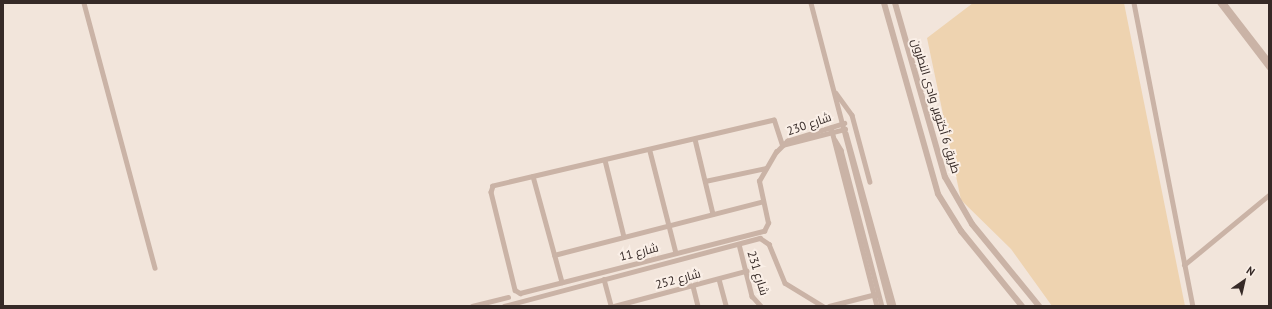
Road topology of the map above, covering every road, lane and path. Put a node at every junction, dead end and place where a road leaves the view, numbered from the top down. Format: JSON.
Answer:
{"nodes":[{"id":1,"x":84,"y":3,"type":"edge"},
{"id":2,"x":811,"y":3,"type":"edge"},
{"id":3,"x":884,"y":3,"type":"edge"},
{"id":4,"x":895,"y":3,"type":"edge"},
{"id":5,"x":1134,"y":3,"type":"edge"},
{"id":6,"x":1220,"y":3,"type":"edge"},
{"id":7,"x":1224,"y":3,"type":"edge"},
{"id":8,"x":1237,"y":22,"type":"junction"},
{"id":9,"x":1258,"y":50,"type":"junction"},
{"id":10,"x":1269,"y":61,"type":"edge"},
{"id":11,"x":1269,"y":67,"type":"edge"},
{"id":12,"x":836,"y":93,"type":"junction"},
{"id":13,"x":844,"y":123,"type":"junction"},
{"id":14,"x":831,"y":127,"type":"junction"},
{"id":15,"x":846,"y":131,"type":"junction"},
{"id":16,"x":832,"y":132,"type":"junction"},
{"id":17,"x":815,"y":134,"type":"junction"},
{"id":18,"x":695,"y":139,"type":"junction"},
{"id":19,"x":835,"y":140,"type":"junction"},
{"id":20,"x":782,"y":145,"type":"junction"},
{"id":21,"x":650,"y":151,"type":"junction"},
{"id":22,"x":605,"y":160,"type":"junction"},
{"id":23,"x":766,"y":168,"type":"junction"},
{"id":24,"x":534,"y":176,"type":"junction"},
{"id":25,"x":705,"y":180,"type":"junction"},
{"id":26,"x":870,"y":182,"type":"dead end"},
{"id":27,"x":862,"y":191,"type":"junction"},
{"id":28,"x":1269,"y":195,"type":"edge"},
{"id":29,"x":762,"y":202,"type":"junction"},
{"id":30,"x":713,"y":214,"type":"junction"},
{"id":31,"x":669,"y":226,"type":"junction"},
{"id":32,"x":764,"y":231,"type":"joint"},
{"id":33,"x":624,"y":237,"type":"junction"},
{"id":34,"x":739,"y":244,"type":"junction"},
{"id":35,"x":676,"y":253,"type":"junction"},
{"id":36,"x":554,"y":255,"type":"junction"},
{"id":37,"x":1184,"y":265,"type":"junction"},
{"id":38,"x":155,"y":268,"type":"dead end"},
{"id":39,"x":746,"y":271,"type":"junction"},
{"id":40,"x":604,"y":279,"type":"junction"},
{"id":41,"x":719,"y":279,"type":"junction"},
{"id":42,"x":562,"y":282,"type":"junction"},
{"id":43,"x":693,"y":286,"type":"junction"},
{"id":44,"x":879,"y":294,"type":"junction"},
{"id":45,"x":874,"y":295,"type":"junction"},
{"id":46,"x":508,"y":297,"type":"dead end"},
{"id":47,"x":520,"y":304,"type":"edge"},
{"id":48,"x":842,"y":305,"type":"edge"},
{"id":49,"x":472,"y":306,"type":"edge"},
{"id":50,"x":504,"y":306,"type":"edge"},
{"id":51,"x":610,"y":306,"type":"edge"},
{"id":52,"x":614,"y":306,"type":"edge"},
{"id":53,"x":698,"y":306,"type":"edge"},
{"id":54,"x":726,"y":306,"type":"edge"},
{"id":55,"x":761,"y":306,"type":"edge"},
{"id":56,"x":823,"y":306,"type":"edge"},
{"id":57,"x":829,"y":306,"type":"edge"},
{"id":58,"x":877,"y":306,"type":"edge"},
{"id":59,"x":882,"y":306,"type":"edge"},
{"id":60,"x":890,"y":306,"type":"edge"},
{"id":61,"x":894,"y":306,"type":"edge"},
{"id":62,"x":1022,"y":306,"type":"edge"},
{"id":63,"x":1039,"y":306,"type":"edge"},
{"id":64,"x":1193,"y":306,"type":"edge"}],
"edges":[{"from":1,"to":38,"type":"street"},
{"from":2,"to":12,"type":"street"},
{"from":3,"to":62,"type":"street","name":"طريق 6 أكتوبر, وادى النطرون"},
{"from":4,"to":63,"type":"street","name":"طريق 6 أكتوبر, وادى النطرون"},
{"from":5,"to":37,"type":"street"},
{"from":6,"to":8,"type":"street"},
{"from":7,"to":8,"type":"street"},
{"from":8,"to":9,"type":"street"},
{"from":9,"to":10,"type":"street"},
{"from":9,"to":11,"type":"street"},
{"from":12,"to":13,"type":"street"},
{"from":12,"to":26,"type":"street"},
{"from":13,"to":14,"type":"street","name":"شارع 230"},
{"from":13,"to":15,"type":"street"},
{"from":14,"to":16,"type":"street"},
{"from":14,"to":17,"type":"street","name":"شارع 230"},
{"from":15,"to":16,"type":"street","name":"شارع 230"},
{"from":15,"to":27,"type":"street"},
{"from":16,"to":17,"type":"street","name":"شارع 230"},
{"from":16,"to":19,"type":"street"},
{"from":17,"to":20,"type":"street","name":"شارع 230"},
{"from":18,"to":20,"type":"street"},
{"from":18,"to":21,"type":"street"},
{"from":18,"to":25,"type":"street"},
{"from":19,"to":44,"type":"street"},
{"from":19,"to":45,"type":"street"},
{"from":20,"to":23,"type":"street","name":"شارع 230"},
{"from":21,"to":22,"type":"street"},
{"from":21,"to":31,"type":"street"},
{"from":22,"to":24,"type":"street"},
{"from":22,"to":33,"type":"street"},
{"from":23,"to":25,"type":"street"},
{"from":23,"to":29,"type":"street","name":"شارع 230"},
{"from":24,"to":36,"type":"street"},
{"from":24,"to":42,"type":"street","name":"شارع 11"},
{"from":25,"to":30,"type":"street"},
{"from":27,"to":60,"type":"street"},
{"from":27,"to":61,"type":"street"},
{"from":28,"to":37,"type":"street"},
{"from":29,"to":30,"type":"street"},
{"from":29,"to":32,"type":"street","name":"شارع 230"},
{"from":30,"to":31,"type":"street"},
{"from":31,"to":33,"type":"street"},
{"from":31,"to":35,"type":"street"},
{"from":32,"to":35,"type":"street","name":"شارع 11"},
{"from":33,"to":36,"type":"street"},
{"from":34,"to":39,"type":"street","name":"شارع 231"},
{"from":34,"to":40,"type":"street","name":"شارع 11"},
{"from":34,"to":56,"type":"street","name":"شارع 11"},
{"from":35,"to":42,"type":"street","name":"شارع 11"},
{"from":36,"to":42,"type":"street"},
{"from":37,"to":64,"type":"street"},
{"from":39,"to":41,"type":"street","name":"شارع 252"},
{"from":39,"to":55,"type":"street","name":"شارع 231"},
{"from":40,"to":47,"type":"street","name":"شارع 11"},
{"from":40,"to":51,"type":"street"},
{"from":41,"to":43,"type":"street","name":"شارع 252"},
{"from":41,"to":54,"type":"street"},
{"from":43,"to":52,"type":"street","name":"شارع 252"},
{"from":43,"to":53,"type":"street"},
{"from":44,"to":45,"type":"street"},
{"from":44,"to":59,"type":"street"},
{"from":45,"to":48,"type":"street"},
{"from":45,"to":58,"type":"street"},
{"from":46,"to":49,"type":"street"},
{"from":47,"to":50,"type":"street","name":"شارع 11"},
{"from":48,"to":57,"type":"street"}]}
